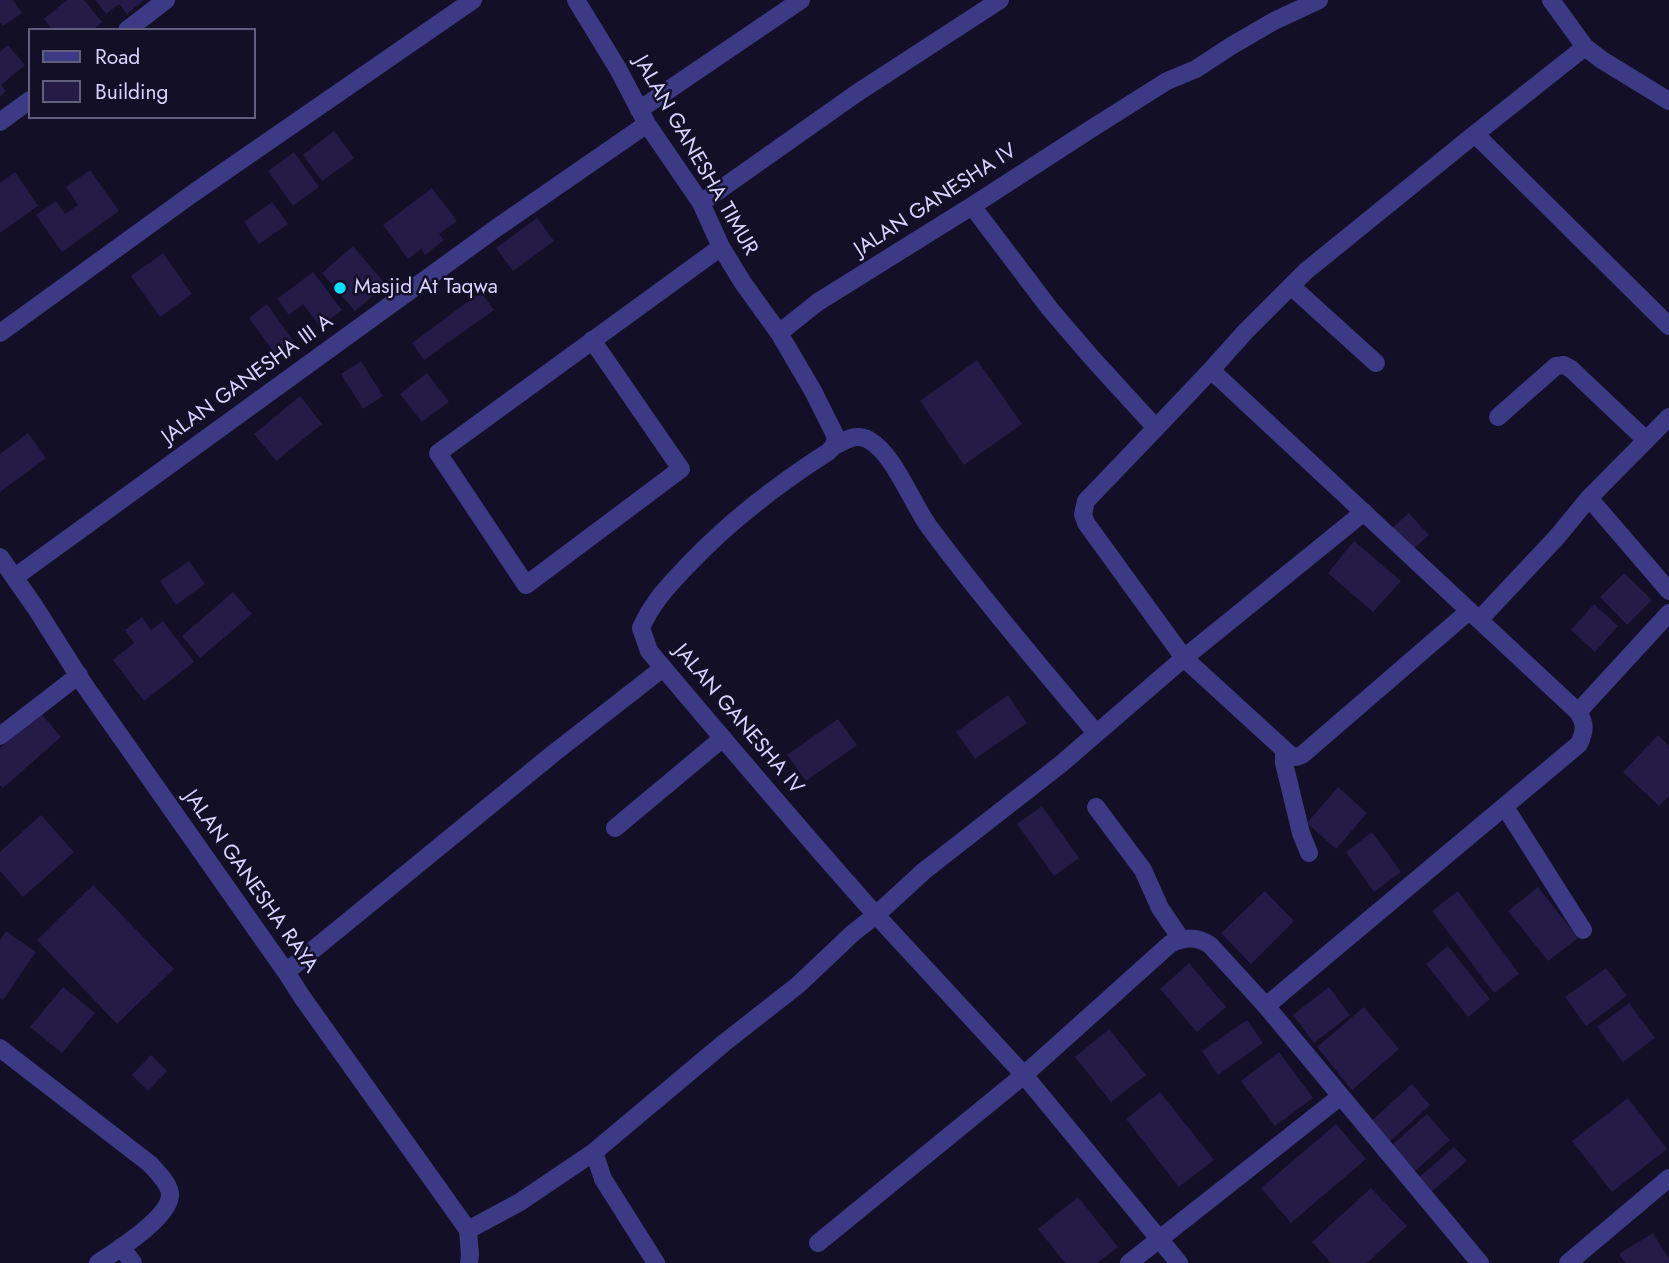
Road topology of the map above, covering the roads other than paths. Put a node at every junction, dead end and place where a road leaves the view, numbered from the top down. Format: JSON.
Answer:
{"nodes":[{"id":1,"x":166,"y":0,"type":"edge"},
{"id":2,"x":473,"y":0,"type":"edge"},
{"id":3,"x":801,"y":0,"type":"edge"},
{"id":4,"x":1000,"y":0,"type":"edge"},
{"id":5,"x":1319,"y":0,"type":"edge"},
{"id":6,"x":1551,"y":0,"type":"edge"},
{"id":7,"x":580,"y":1,"type":"edge"},
{"id":8,"x":130,"y":28,"type":"edge"},
{"id":9,"x":1585,"y":47,"type":"junction"},
{"id":10,"x":28,"y":101,"type":"edge"},
{"id":11,"x":1669,"y":101,"type":"edge"},
{"id":12,"x":643,"y":117,"type":"junction"},
{"id":13,"x":0,"y":122,"type":"edge"},
{"id":14,"x":1475,"y":134,"type":"junction"},
{"id":15,"x":701,"y":202,"type":"junction"},
{"id":16,"x":972,"y":206,"type":"junction"},
{"id":17,"x":721,"y":247,"type":"junction"},
{"id":18,"x":1291,"y":286,"type":"junction"},
{"id":19,"x":1669,"y":326,"type":"edge"},
{"id":20,"x":0,"y":332,"type":"edge"},
{"id":21,"x":779,"y":333,"type":"junction"},
{"id":22,"x":592,"y":341,"type":"junction"},
{"id":23,"x":1376,"y":362,"type":"dead end"},
{"id":24,"x":1211,"y":370,"type":"junction"},
{"id":25,"x":1669,"y":416,"type":"edge"},
{"id":26,"x":1498,"y":417,"type":"dead end"},
{"id":27,"x":1156,"y":428,"type":"junction"},
{"id":28,"x":1646,"y":440,"type":"junction"},
{"id":29,"x":834,"y":446,"type":"junction"},
{"id":30,"x":1590,"y":498,"type":"junction"},
{"id":31,"x":1364,"y":512,"type":"junction"},
{"id":32,"x":0,"y":557,"type":"edge"},
{"id":33,"x":15,"y":577,"type":"junction"},
{"id":34,"x":1669,"y":591,"type":"edge"},
{"id":35,"x":1669,"y":613,"type":"edge"},
{"id":36,"x":1474,"y":615,"type":"junction"},
{"id":37,"x":1184,"y":658,"type":"junction"},
{"id":38,"x":663,"y":668,"type":"junction"},
{"id":39,"x":79,"y":675,"type":"junction"},
{"id":40,"x":1578,"y":712,"type":"junction"},
{"id":41,"x":1096,"y":733,"type":"junction"},
{"id":42,"x":0,"y":736,"type":"edge"},
{"id":43,"x":723,"y":738,"type":"junction"},
{"id":44,"x":1284,"y":751,"type":"junction"},
{"id":45,"x":1096,"y":807,"type":"dead end"},
{"id":46,"x":1505,"y":807,"type":"junction"},
{"id":47,"x":615,"y":828,"type":"dead end"},
{"id":48,"x":1309,"y":853,"type":"dead end"},
{"id":49,"x":876,"y":915,"type":"junction"},
{"id":50,"x":1584,"y":930,"type":"dead end"},
{"id":51,"x":1181,"y":939,"type":"junction"},
{"id":52,"x":286,"y":972,"type":"junction"},
{"id":53,"x":1266,"y":1006,"type":"junction"},
{"id":54,"x":0,"y":1048,"type":"edge"},
{"id":55,"x":1024,"y":1075,"type":"junction"},
{"id":56,"x":1340,"y":1096,"type":"junction"},
{"id":57,"x":594,"y":1152,"type":"junction"},
{"id":58,"x":1669,"y":1178,"type":"edge"},
{"id":59,"x":468,"y":1230,"type":"junction"},
{"id":60,"x":1158,"y":1239,"type":"junction"},
{"id":61,"x":818,"y":1243,"type":"dead end"},
{"id":62,"x":121,"y":1247,"type":"junction"},
{"id":63,"x":98,"y":1263,"type":"edge"},
{"id":64,"x":133,"y":1263,"type":"edge"},
{"id":65,"x":469,"y":1263,"type":"edge"},
{"id":66,"x":656,"y":1263,"type":"edge"},
{"id":67,"x":1129,"y":1263,"type":"edge"},
{"id":68,"x":1178,"y":1263,"type":"edge"},
{"id":69,"x":1480,"y":1263,"type":"edge"},
{"id":70,"x":1567,"y":1263,"type":"edge"}],
"edges":[{"from":1,"to":8,"type":"street"},
{"from":2,"to":20,"type":"street"},
{"from":3,"to":12,"type":"street","name":"JALAN GANESHA III A"},
{"from":4,"to":15,"type":"street"},
{"from":5,"to":16,"type":"street","name":"JALAN GANESHA IV"},
{"from":6,"to":9,"type":"street"},
{"from":7,"to":12,"type":"street","name":"JALAN GANESHA TIMUR"},
{"from":9,"to":11,"type":"street"},
{"from":9,"to":14,"type":"street"},
{"from":10,"to":13,"type":"street"},
{"from":12,"to":15,"type":"street","name":"JALAN GANESHA TIMUR"},
{"from":12,"to":33,"type":"street","name":"JALAN GANESHA III A"},
{"from":14,"to":18,"type":"street"},
{"from":14,"to":19,"type":"street"},
{"from":15,"to":17,"type":"street","name":"JALAN GANESHA TIMUR"},
{"from":16,"to":21,"type":"street","name":"JALAN GANESHA IV"},
{"from":16,"to":27,"type":"street"},
{"from":17,"to":21,"type":"street","name":"JALAN GANESHA TIMUR"},
{"from":17,"to":22,"type":"street"},
{"from":18,"to":23,"type":"street"},
{"from":18,"to":24,"type":"street"},
{"from":21,"to":29,"type":"street"},
{"from":22,"to":22,"type":"street"},
{"from":24,"to":27,"type":"street"},
{"from":24,"to":31,"type":"street"},
{"from":25,"to":28,"type":"street"},
{"from":26,"to":28,"type":"street"},
{"from":27,"to":37,"type":"street"},
{"from":28,"to":30,"type":"street"},
{"from":29,"to":38,"type":"street","name":"JALAN GANESHA IV"},
{"from":29,"to":41,"type":"street"},
{"from":30,"to":34,"type":"street"},
{"from":30,"to":36,"type":"street"},
{"from":31,"to":36,"type":"street"},
{"from":31,"to":37,"type":"street"},
{"from":32,"to":33,"type":"street","name":"JALAN GANESHA RAYA"},
{"from":33,"to":39,"type":"street","name":"JALAN GANESHA RAYA"},
{"from":35,"to":40,"type":"street"},
{"from":36,"to":40,"type":"street"},
{"from":36,"to":44,"type":"street"},
{"from":37,"to":41,"type":"street"},
{"from":37,"to":44,"type":"street"},
{"from":38,"to":43,"type":"street","name":"JALAN GANESHA IV"},
{"from":38,"to":52,"type":"street"},
{"from":39,"to":42,"type":"street"},
{"from":39,"to":52,"type":"street","name":"JALAN GANESHA RAYA"},
{"from":40,"to":46,"type":"street"},
{"from":41,"to":49,"type":"street"},
{"from":43,"to":47,"type":"street"},
{"from":43,"to":49,"type":"street","name":"JALAN GANESHA IV"},
{"from":44,"to":48,"type":"street"},
{"from":45,"to":51,"type":"street"},
{"from":46,"to":50,"type":"street"},
{"from":46,"to":53,"type":"street"},
{"from":49,"to":55,"type":"street","name":"JALAN GANESHA IV"},
{"from":49,"to":57,"type":"street"},
{"from":51,"to":53,"type":"street"},
{"from":51,"to":55,"type":"street"},
{"from":52,"to":59,"type":"street","name":"JALAN GANESHA RAYA"},
{"from":53,"to":56,"type":"street"},
{"from":54,"to":62,"type":"street"},
{"from":55,"to":60,"type":"street","name":"JALAN GANESHA IV"},
{"from":55,"to":61,"type":"street"},
{"from":56,"to":60,"type":"street"},
{"from":56,"to":69,"type":"street"},
{"from":57,"to":59,"type":"street"},
{"from":57,"to":66,"type":"street"},
{"from":58,"to":70,"type":"street"},
{"from":59,"to":65,"type":"street"},
{"from":60,"to":67,"type":"street"},
{"from":60,"to":68,"type":"street","name":"JALAN GANESHA IV"},
{"from":62,"to":63,"type":"street"},
{"from":62,"to":64,"type":"street"}]}
